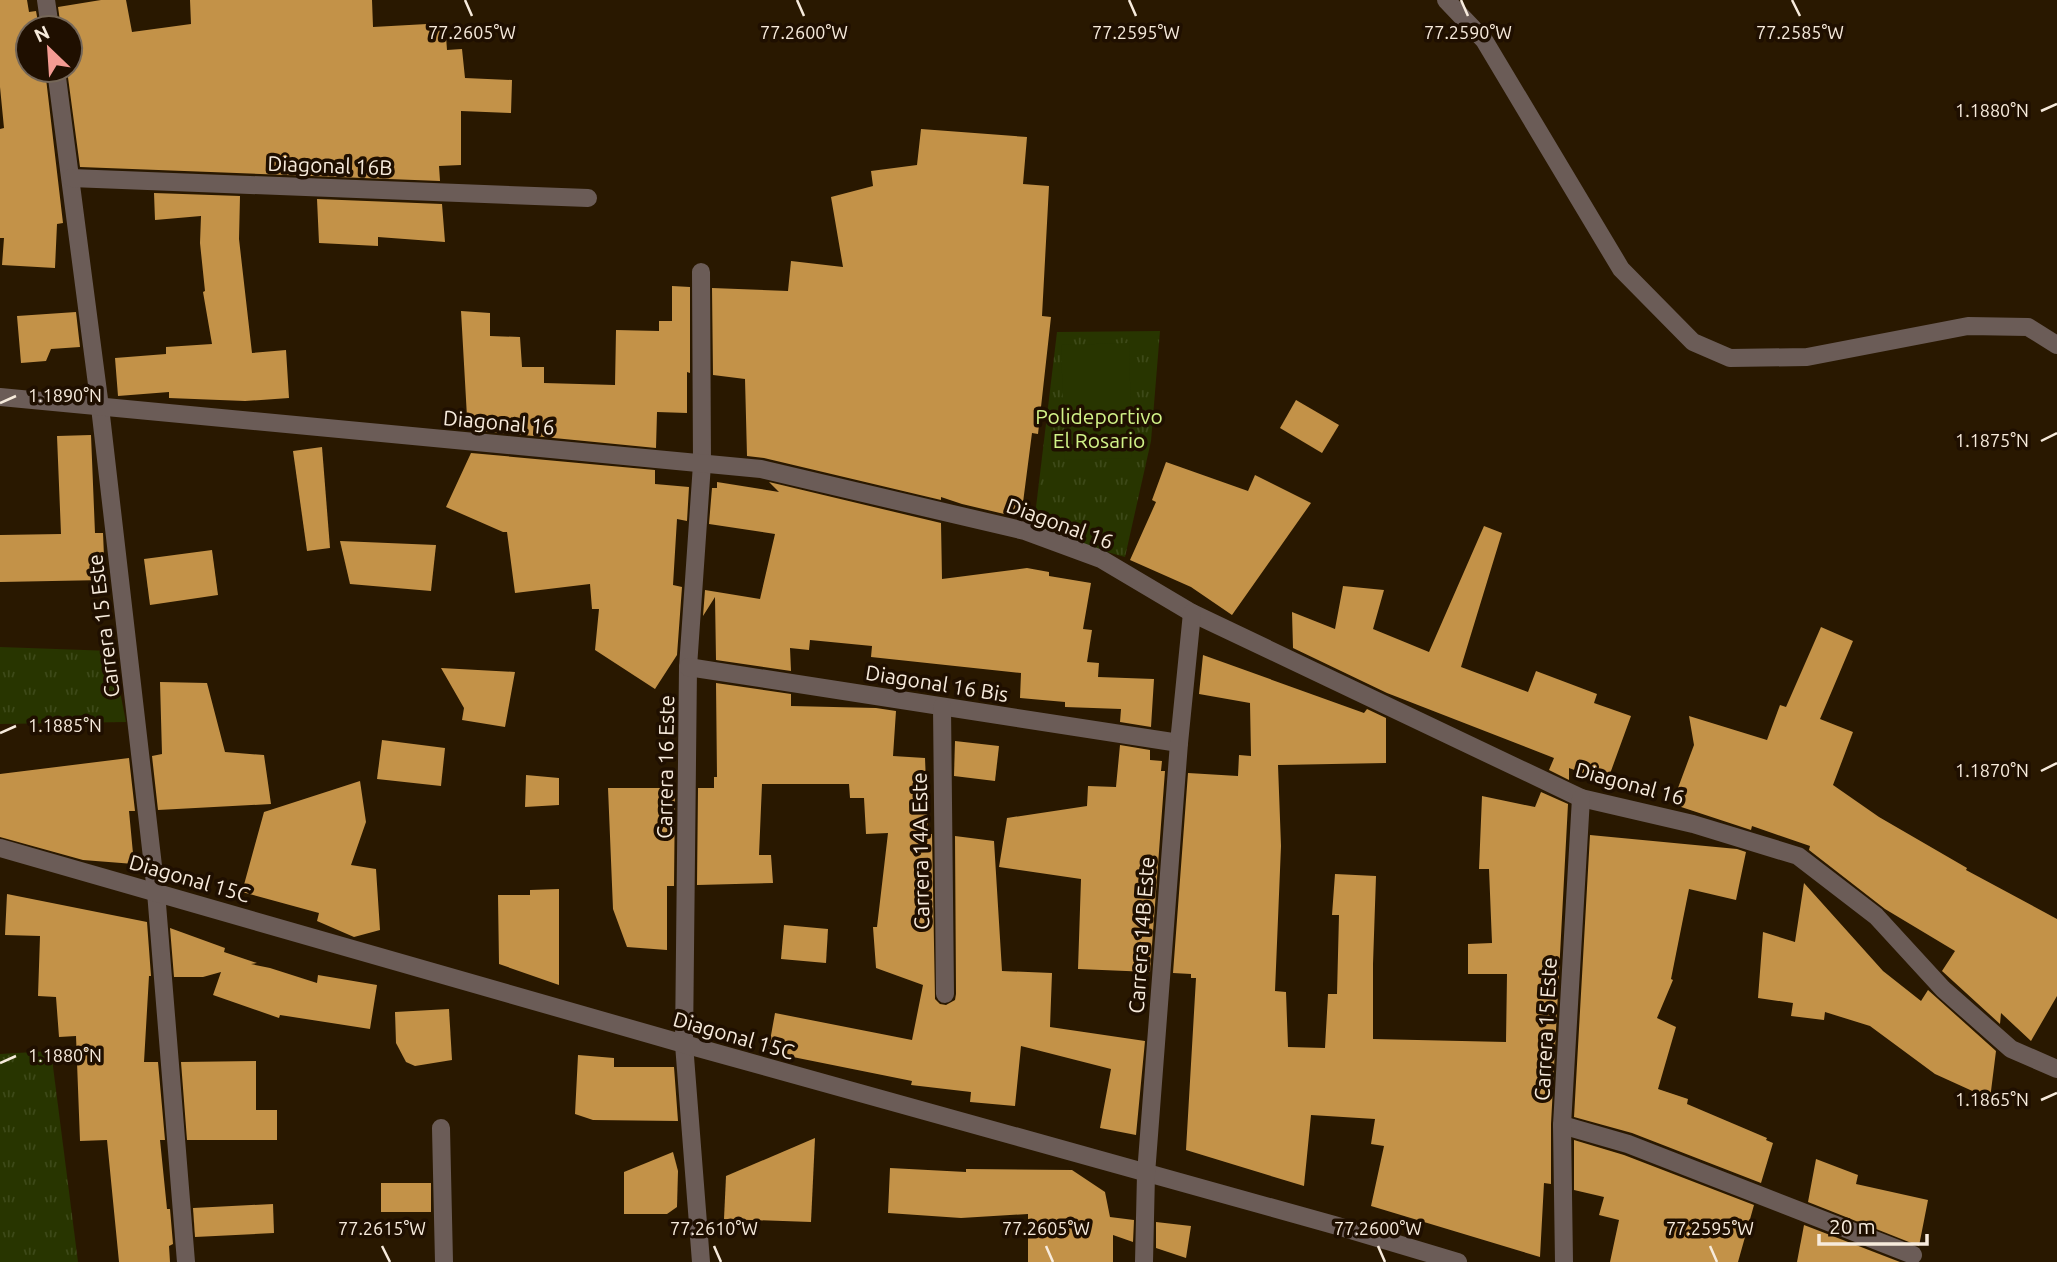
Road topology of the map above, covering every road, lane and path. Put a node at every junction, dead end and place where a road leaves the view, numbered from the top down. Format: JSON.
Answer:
{"nodes":[{"id":1,"x":1446,"y":0,"type":"edge"},
{"id":2,"x":58,"y":84,"type":"edge"},
{"id":3,"x":71,"y":178,"type":"junction"},
{"id":4,"x":588,"y":198,"type":"dead end"},
{"id":5,"x":701,"y":272,"type":"dead end"},
{"id":6,"x":2057,"y":345,"type":"edge"},
{"id":7,"x":0,"y":397,"type":"edge"},
{"id":8,"x":100,"y":407,"type":"junction"},
{"id":9,"x":702,"y":464,"type":"junction"},
{"id":10,"x":1192,"y":613,"type":"junction"},
{"id":11,"x":688,"y":667,"type":"junction"},
{"id":12,"x":942,"y":707,"type":"junction"},
{"id":13,"x":1179,"y":743,"type":"junction"},
{"id":14,"x":1581,"y":798,"type":"junction"},
{"id":15,"x":0,"y":848,"type":"edge"},
{"id":16,"x":156,"y":892,"type":"junction"},
{"id":17,"x":944,"y":994,"type":"dead end"},
{"id":18,"x":684,"y":1045,"type":"junction"},
{"id":19,"x":2057,"y":1069,"type":"edge"},
{"id":20,"x":1562,"y":1125,"type":"junction"},
{"id":21,"x":441,"y":1128,"type":"dead end"},
{"id":22,"x":1146,"y":1174,"type":"junction"},
{"id":23,"x":1913,"y":1255,"type":"dead end"},
{"id":24,"x":186,"y":1262,"type":"edge"},
{"id":25,"x":444,"y":1262,"type":"edge"},
{"id":26,"x":701,"y":1262,"type":"edge"},
{"id":27,"x":1144,"y":1262,"type":"edge"},
{"id":28,"x":1458,"y":1262,"type":"edge"},
{"id":29,"x":1564,"y":1262,"type":"edge"}],
"edges":[{"from":1,"to":6,"type":"street"},
{"from":2,"to":3,"type":"street","name":"Carrera 15 Este"},
{"from":3,"to":4,"type":"street","name":"Diagonal 16B"},
{"from":3,"to":8,"type":"street","name":"Carrera 15 Este"},
{"from":5,"to":9,"type":"street","name":"Carrera 16 Este"},
{"from":7,"to":8,"type":"street","name":"Diagonal 16"},
{"from":8,"to":9,"type":"street","name":"Diagonal 16"},
{"from":8,"to":16,"type":"street","name":"Carrera 15 Este"},
{"from":9,"to":10,"type":"street","name":"Diagonal 16"},
{"from":9,"to":11,"type":"street","name":"Carrera 16 Este"},
{"from":10,"to":13,"type":"street","name":"Carrera 14B Este"},
{"from":10,"to":14,"type":"street","name":"Diagonal 16"},
{"from":11,"to":12,"type":"street","name":"Diagonal 16 Bis"},
{"from":11,"to":18,"type":"street","name":"Carrera 16 Este"},
{"from":12,"to":13,"type":"street","name":"Diagonal 16 Bis"},
{"from":12,"to":17,"type":"street","name":"Carrera 14A Este"},
{"from":13,"to":22,"type":"street","name":"Carrera 14B Este"},
{"from":14,"to":19,"type":"street","name":"Diagonal 16"},
{"from":14,"to":20,"type":"street","name":"Carrera 15 Este"},
{"from":15,"to":16,"type":"street","name":"Diagonal 15C"},
{"from":16,"to":18,"type":"street","name":"Diagonal 15C"},
{"from":16,"to":24,"type":"street","name":"Carrera 15 Este"},
{"from":18,"to":22,"type":"street","name":"Diagonal 15C"},
{"from":18,"to":26,"type":"street","name":"Carrera 16 Este"},
{"from":20,"to":23,"type":"street"},
{"from":20,"to":29,"type":"street","name":"Carrera 15 Este"},
{"from":21,"to":25,"type":"street"},
{"from":22,"to":27,"type":"street","name":"Carrera 14B Este"},
{"from":22,"to":28,"type":"street","name":"Diagonal 15C"}]}
